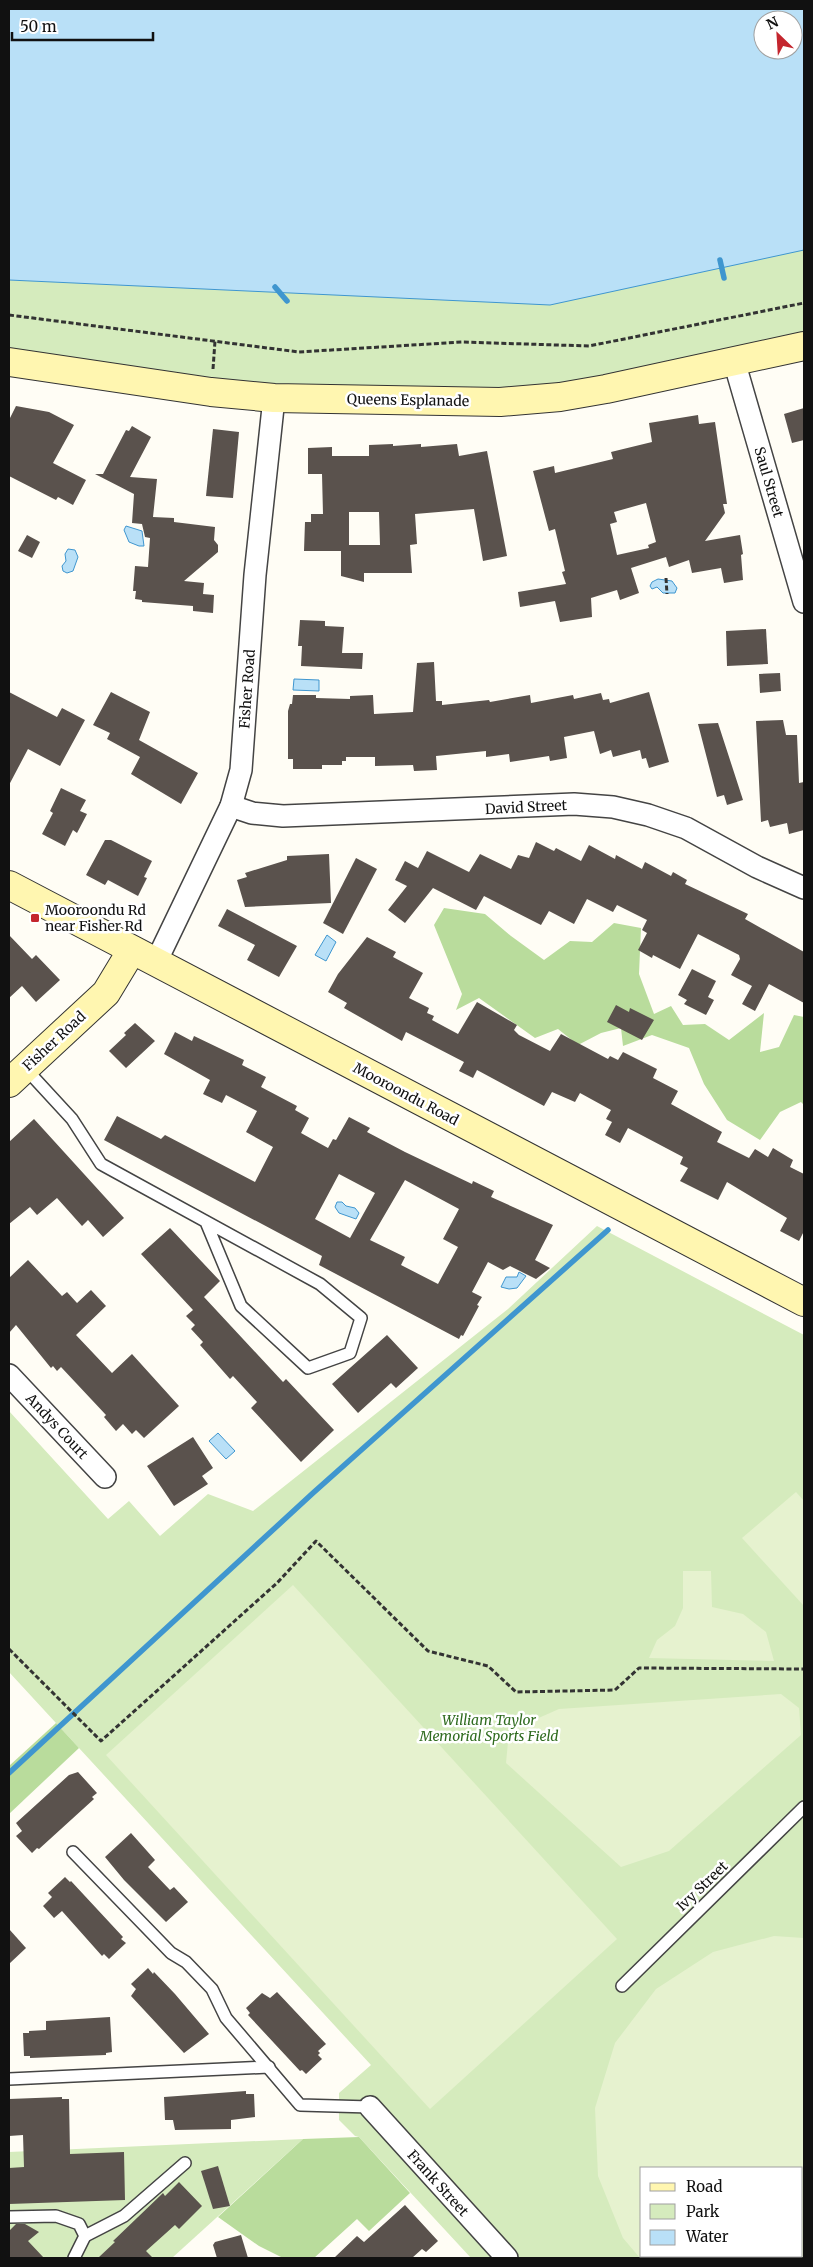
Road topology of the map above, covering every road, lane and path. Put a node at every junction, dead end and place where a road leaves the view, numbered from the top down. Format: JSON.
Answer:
{"nodes":[{"id":1,"x":804,"y":303,"type":"edge"},
{"id":2,"x":9,"y":314,"type":"edge"},
{"id":3,"x":215,"y":341,"type":"junction"},
{"id":4,"x":804,"y":346,"type":"edge"},
{"id":5,"x":734,"y":361,"type":"junction"},
{"id":6,"x":9,"y":362,"type":"edge"},
{"id":7,"x":212,"y":377,"type":"dead end"},
{"id":8,"x":274,"y":398,"type":"junction"},
{"id":9,"x":666,"y":578,"type":"dead end"},
{"id":10,"x":667,"y":594,"type":"dead end"},
{"id":11,"x":804,"y":602,"type":"edge"},
{"id":12,"x":231,"y":806,"type":"junction"},
{"id":13,"x":9,"y":885,"type":"edge"},
{"id":14,"x":804,"y":888,"type":"edge"},
{"id":15,"x":144,"y":956,"type":"junction"},
{"id":16,"x":17,"y":1075,"type":"edge"},
{"id":17,"x":206,"y":1222,"type":"junction"},
{"id":18,"x":804,"y":1302,"type":"edge"},
{"id":19,"x":9,"y":1375,"type":"edge"},
{"id":20,"x":105,"y":1477,"type":"dead end"},
{"id":21,"x":9,"y":1648,"type":"edge"},
{"id":22,"x":804,"y":1669,"type":"edge"},
{"id":23,"x":804,"y":1807,"type":"edge"},
{"id":24,"x":73,"y":1852,"type":"dead end"},
{"id":25,"x":622,"y":1986,"type":"dead end"},
{"id":26,"x":269,"y":2067,"type":"junction"},
{"id":27,"x":9,"y":2079,"type":"edge"},
{"id":28,"x":370,"y":2107,"type":"joint"},
{"id":29,"x":185,"y":2163,"type":"dead end"},
{"id":30,"x":9,"y":2217,"type":"edge"},
{"id":31,"x":85,"y":2236,"type":"junction"},
{"id":32,"x":74,"y":2258,"type":"edge"},
{"id":33,"x":508,"y":2258,"type":"edge"}],
"edges":[{"from":1,"to":3,"type":"path"},
{"from":2,"to":3,"type":"path"},
{"from":3,"to":7,"type":"path"},
{"from":4,"to":5,"type":"street","name":"Queens Esplanade"},
{"from":5,"to":8,"type":"street","name":"Queens Esplanade"},
{"from":5,"to":11,"type":"street","name":"Saul Street"},
{"from":6,"to":8,"type":"street","name":"Queens Esplanade"},
{"from":8,"to":12,"type":"street","name":"Fisher Road"},
{"from":9,"to":10,"type":"path"},
{"from":12,"to":14,"type":"street","name":"David Street"},
{"from":12,"to":15,"type":"street","name":"Fisher Road"},
{"from":13,"to":15,"type":"street","name":"Mooroondu Road"},
{"from":15,"to":16,"type":"street","name":"Fisher Road"},
{"from":15,"to":18,"type":"street","name":"Mooroondu Road"},
{"from":16,"to":17,"type":"lane"},
{"from":17,"to":17,"type":"lane"},
{"from":19,"to":20,"type":"street","name":"Andys Court"},
{"from":21,"to":22,"type":"path"},
{"from":23,"to":25,"type":"lane","name":"Ivy Street"},
{"from":24,"to":26,"type":"lane"},
{"from":26,"to":27,"type":"lane"},
{"from":26,"to":28,"type":"lane"},
{"from":28,"to":33,"type":"street","name":"Frank Street"},
{"from":29,"to":31,"type":"lane"},
{"from":30,"to":31,"type":"lane"},
{"from":31,"to":32,"type":"lane"}]}
